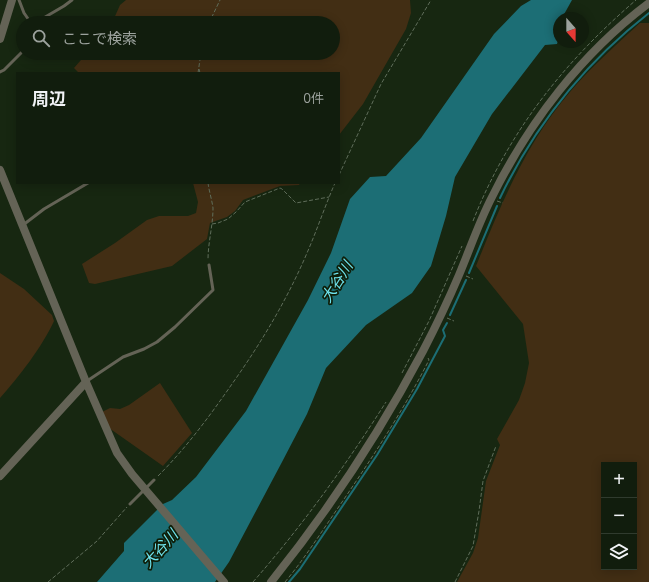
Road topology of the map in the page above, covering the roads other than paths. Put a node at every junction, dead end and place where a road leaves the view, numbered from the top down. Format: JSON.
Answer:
{"nodes":[{"id":1,"x":12,"y":0,"type":"edge"},
{"id":2,"x":19,"y":0,"type":"edge"},
{"id":3,"x":72,"y":0,"type":"edge"},
{"id":4,"x":649,"y":3,"type":"edge"},
{"id":5,"x":26,"y":16,"type":"edge"},
{"id":6,"x":47,"y":16,"type":"edge"},
{"id":7,"x":0,"y":38,"type":"edge"},
{"id":8,"x":16,"y":58,"type":"edge"},
{"id":9,"x":0,"y":72,"type":"edge"},
{"id":10,"x":0,"y":170,"type":"edge"},
{"id":11,"x":86,"y":184,"type":"edge"},
{"id":12,"x":23,"y":225,"type":"junction"},
{"id":13,"x":209,"y":265,"type":"road end"},
{"id":14,"x":86,"y":382,"type":"junction"},
{"id":15,"x":0,"y":476,"type":"edge"},
{"id":16,"x":154,"y":480,"type":"road end"},
{"id":17,"x":145,"y":490,"type":"junction"},
{"id":18,"x":130,"y":504,"type":"road end"},
{"id":19,"x":224,"y":582,"type":"edge"},
{"id":20,"x":271,"y":582,"type":"edge"}],
"edges":[{"from":1,"to":7,"type":"street"},
{"from":2,"to":5,"type":"lane"},
{"from":3,"to":6,"type":"lane"},
{"from":4,"to":20,"type":"street"},
{"from":8,"to":9,"type":"lane"},
{"from":10,"to":12,"type":"street"},
{"from":11,"to":12,"type":"lane"},
{"from":12,"to":14,"type":"street"},
{"from":13,"to":14,"type":"lane"},
{"from":14,"to":15,"type":"street"},
{"from":14,"to":17,"type":"street"},
{"from":16,"to":17,"type":"lane"},
{"from":17,"to":18,"type":"lane"},
{"from":17,"to":19,"type":"street"}]}
